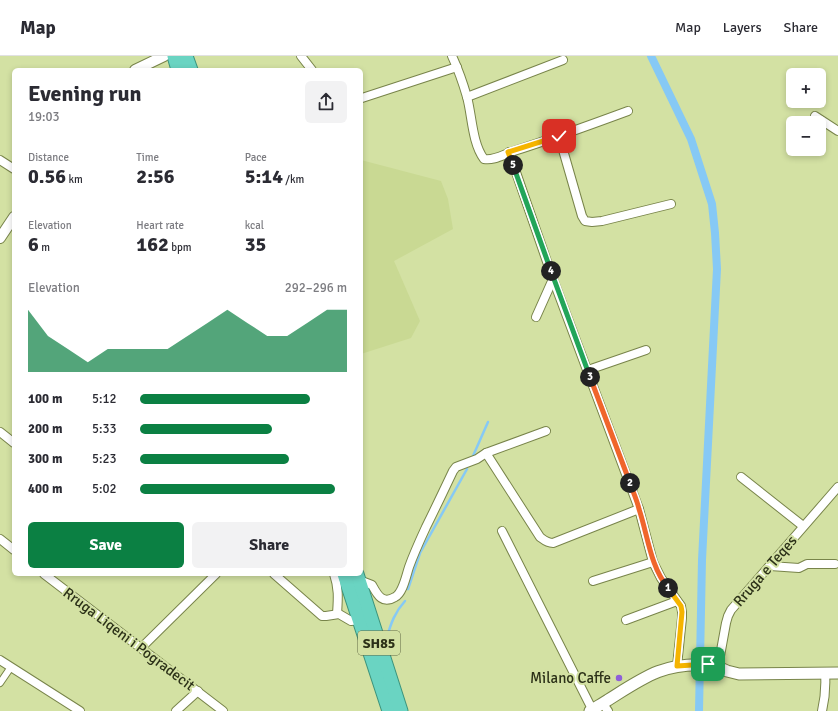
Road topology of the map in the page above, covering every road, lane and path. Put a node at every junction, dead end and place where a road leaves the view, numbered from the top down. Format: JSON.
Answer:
{"nodes":[{"id":1,"x":164,"y":56,"type":"edge"},
{"id":2,"x":174,"y":56,"type":"edge"},
{"id":3,"x":186,"y":56,"type":"edge"},
{"id":4,"x":301,"y":56,"type":"edge"},
{"id":5,"x":452,"y":56,"type":"edge"},
{"id":6,"x":563,"y":60,"type":"dead end"},
{"id":7,"x":457,"y":67,"type":"junction"},
{"id":8,"x":139,"y":68,"type":"edge"},
{"id":9,"x":177,"y":68,"type":"edge"},
{"id":10,"x":190,"y":68,"type":"edge"},
{"id":11,"x":310,"y":68,"type":"edge"},
{"id":12,"x":467,"y":97,"type":"junction"},
{"id":13,"x":363,"y":98,"type":"edge"},
{"id":14,"x":628,"y":111,"type":"dead end"},
{"id":15,"x":826,"y":123,"type":"edge"},
{"id":16,"x":838,"y":131,"type":"edge"},
{"id":17,"x":559,"y":136,"type":"junction"},
{"id":18,"x":508,"y":152,"type":"junction"},
{"id":19,"x":0,"y":160,"type":"edge"},
{"id":20,"x":12,"y":168,"type":"edge"},
{"id":21,"x":671,"y":204,"type":"dead end"},
{"id":22,"x":12,"y":221,"type":"edge"},
{"id":23,"x":0,"y":238,"type":"edge"},
{"id":24,"x":553,"y":279,"type":"junction"},
{"id":25,"x":536,"y":317,"type":"dead end"},
{"id":26,"x":646,"y":350,"type":"dead end"},
{"id":27,"x":588,"y":370,"type":"junction"},
{"id":28,"x":546,"y":431,"type":"dead end"},
{"id":29,"x":0,"y":432,"type":"edge"},
{"id":30,"x":12,"y":441,"type":"edge"},
{"id":31,"x":486,"y":453,"type":"junction"},
{"id":32,"x":741,"y":477,"type":"dead end"},
{"id":33,"x":838,"y":487,"type":"edge"},
{"id":34,"x":639,"y":509,"type":"junction"},
{"id":35,"x":803,"y":526,"type":"junction"},
{"id":36,"x":502,"y":531,"type":"dead end"},
{"id":37,"x":0,"y":539,"type":"edge"},
{"id":38,"x":12,"y":548,"type":"edge"},
{"id":39,"x":654,"y":562,"type":"junction"},
{"id":40,"x":835,"y":564,"type":"dead end"},
{"id":41,"x":770,"y":566,"type":"junction"},
{"id":42,"x":47,"y":576,"type":"edge"},
{"id":43,"x":214,"y":576,"type":"edge"},
{"id":44,"x":276,"y":576,"type":"edge"},
{"id":45,"x":335,"y":576,"type":"edge"},
{"id":46,"x":345,"y":576,"type":"edge"},
{"id":47,"x":358,"y":577,"type":"edge"},
{"id":48,"x":593,"y":581,"type":"dead end"},
{"id":49,"x":678,"y":601,"type":"junction"},
{"id":50,"x":336,"y":614,"type":"junction"},
{"id":51,"x":359,"y":620,"type":"junction"},
{"id":52,"x":626,"y":620,"type":"dead end"},
{"id":53,"x":141,"y":648,"type":"junction"},
{"id":54,"x":0,"y":660,"type":"edge"},
{"id":55,"x":683,"y":665,"type":"junction"},
{"id":56,"x":10,"y":666,"type":"junction"},
{"id":57,"x":713,"y":666,"type":"junction"},
{"id":58,"x":834,"y":671,"type":"edge"},
{"id":59,"x":0,"y":683,"type":"edge"},
{"id":60,"x":198,"y":691,"type":"junction"},
{"id":61,"x":606,"y":707,"type":"edge"},
{"id":62,"x":591,"y":710,"type":"edge"},
{"id":63,"x":80,"y":711,"type":"edge"},
{"id":64,"x":176,"y":711,"type":"edge"},
{"id":65,"x":223,"y":711,"type":"edge"},
{"id":66,"x":389,"y":711,"type":"edge"},
{"id":67,"x":402,"y":711,"type":"edge"},
{"id":68,"x":822,"y":711,"type":"edge"}],
"edges":[{"from":1,"to":8,"type":"street"},
{"from":2,"to":9,"type":"highway"},
{"from":3,"to":10,"type":"highway"},
{"from":4,"to":11,"type":"street"},
{"from":5,"to":7,"type":"street"},
{"from":6,"to":12,"type":"street"},
{"from":7,"to":12,"type":"street"},
{"from":7,"to":13,"type":"street"},
{"from":12,"to":18,"type":"street"},
{"from":14,"to":17,"type":"street"},
{"from":15,"to":16,"type":"street"},
{"from":17,"to":18,"type":"street"},
{"from":17,"to":21,"type":"street"},
{"from":18,"to":24,"type":"street"},
{"from":19,"to":20,"type":"street"},
{"from":22,"to":23,"type":"street"},
{"from":24,"to":25,"type":"street"},
{"from":24,"to":27,"type":"street"},
{"from":26,"to":27,"type":"street"},
{"from":27,"to":34,"type":"street"},
{"from":28,"to":31,"type":"street"},
{"from":29,"to":30,"type":"street"},
{"from":31,"to":34,"type":"street"},
{"from":31,"to":47,"type":"street"},
{"from":32,"to":35,"type":"street"},
{"from":33,"to":35,"type":"street","name":"Rruga e Teqes"},
{"from":34,"to":39,"type":"street"},
{"from":35,"to":41,"type":"street","name":"Rruga e Teqes"},
{"from":36,"to":62,"type":"street"},
{"from":37,"to":38,"type":"street"},
{"from":39,"to":48,"type":"street"},
{"from":39,"to":49,"type":"street"},
{"from":40,"to":41,"type":"street"},
{"from":41,"to":57,"type":"street","name":"Rruga e Teqes"},
{"from":42,"to":53,"type":"street","name":"Rruga Liqeni i Pogradecit"},
{"from":43,"to":53,"type":"street"},
{"from":44,"to":50,"type":"street"},
{"from":45,"to":50,"type":"street"},
{"from":46,"to":51,"type":"highway","number":"SH85"},
{"from":47,"to":67,"type":"highway","number":"SH85"},
{"from":49,"to":52,"type":"street"},
{"from":49,"to":55,"type":"street"},
{"from":50,"to":51,"type":"street"},
{"from":51,"to":66,"type":"highway","number":"SH85"},
{"from":53,"to":60,"type":"street","name":"Rruga Liqeni i Pogradecit"},
{"from":54,"to":56,"type":"street"},
{"from":55,"to":57,"type":"main road"},
{"from":55,"to":61,"type":"main road"},
{"from":56,"to":59,"type":"street"},
{"from":56,"to":63,"type":"street"},
{"from":57,"to":58,"type":"main road"},
{"from":58,"to":68,"type":"street"},
{"from":60,"to":64,"type":"street"},
{"from":60,"to":65,"type":"street","name":"Rruga Liqeni i Pogradecit"},
{"from":61,"to":62,"type":"main road"}]}
